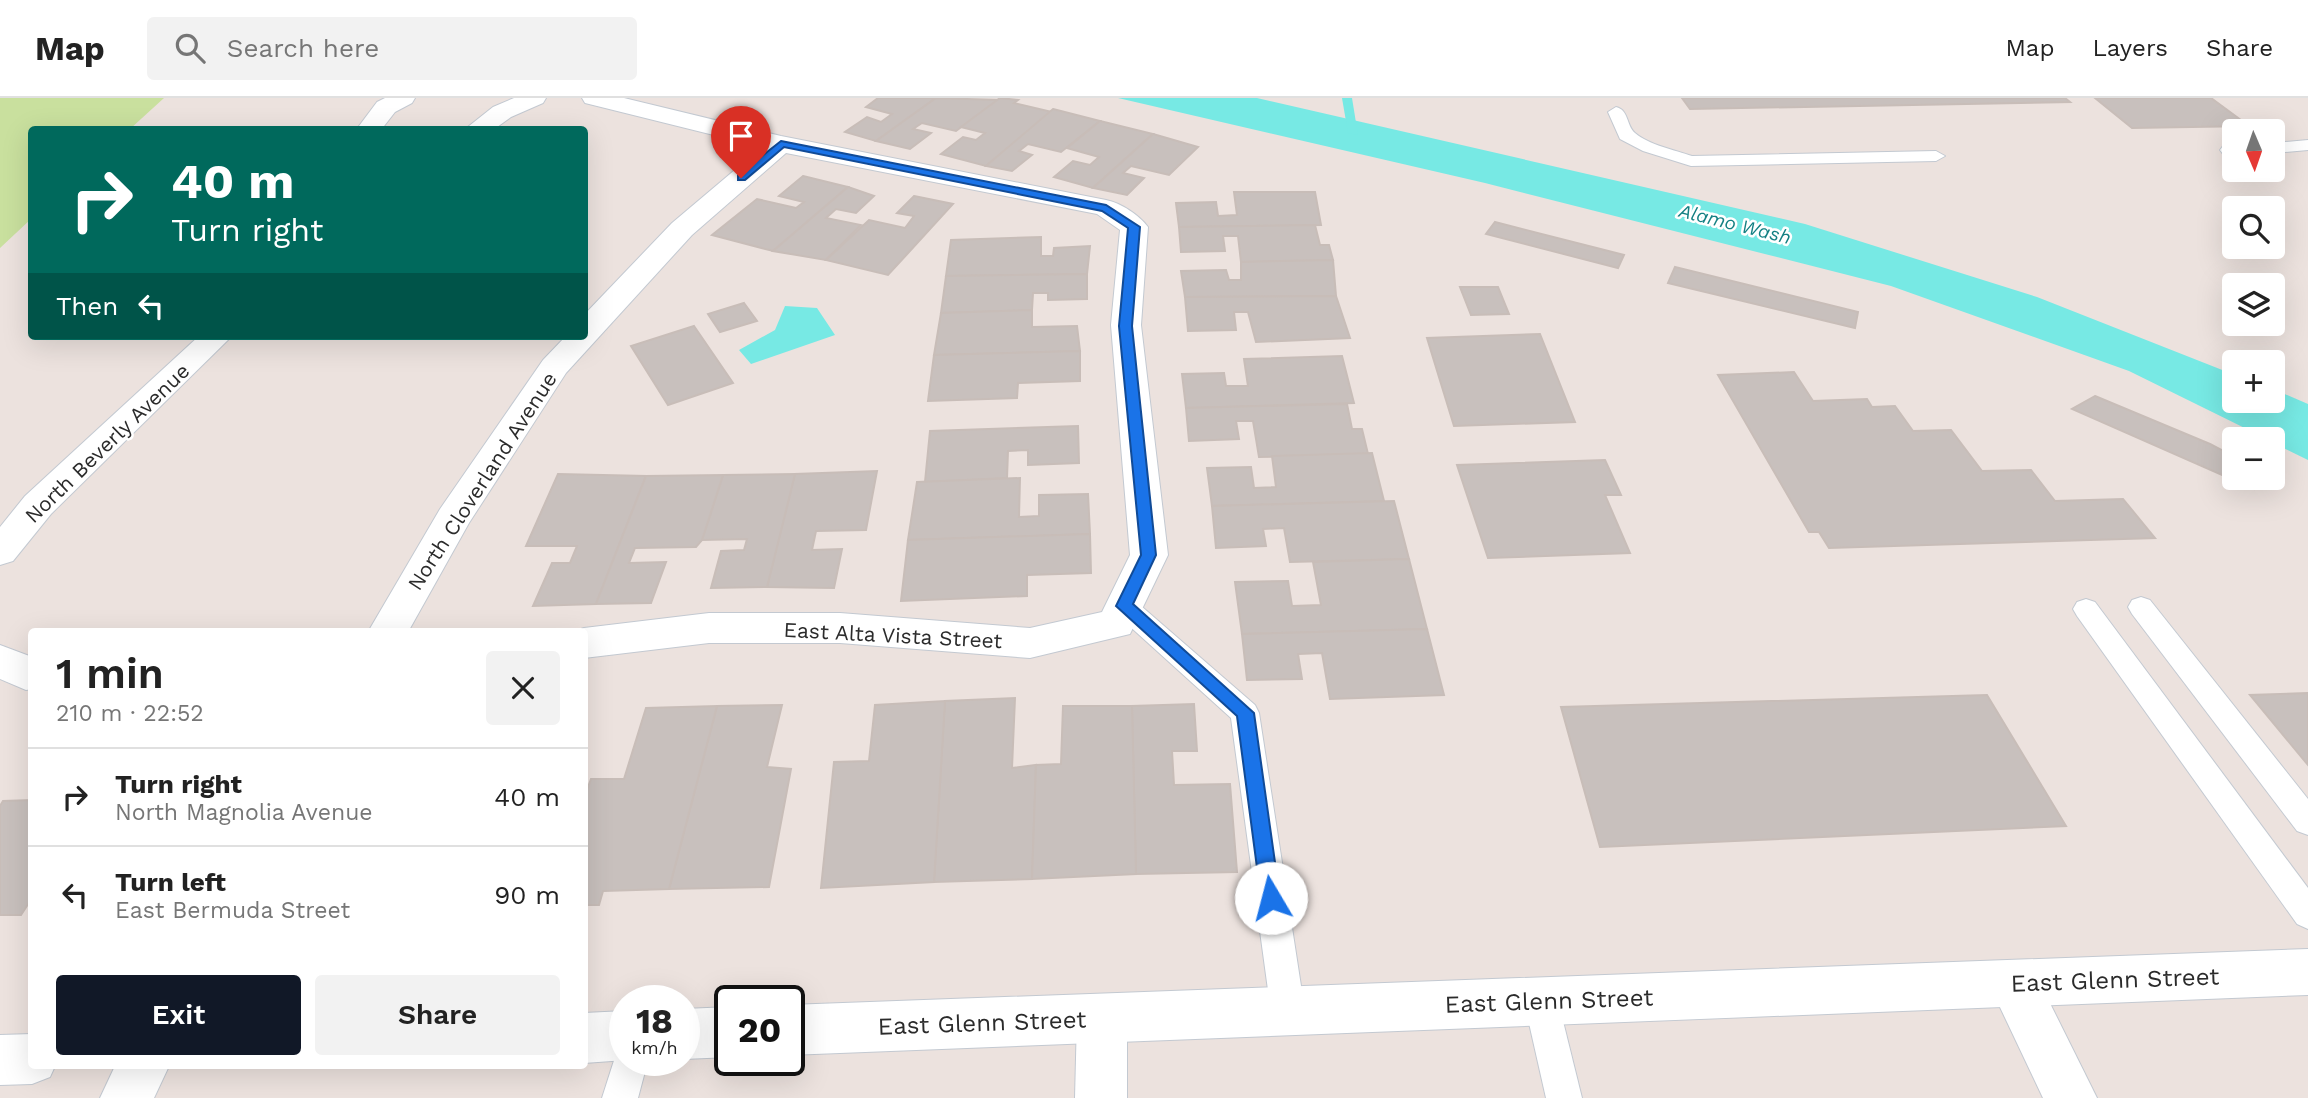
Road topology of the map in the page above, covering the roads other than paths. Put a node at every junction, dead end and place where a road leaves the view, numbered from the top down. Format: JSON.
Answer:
{"nodes":[{"id":1,"x":403,"y":98,"type":"edge"},
{"id":2,"x":534,"y":98,"type":"edge"},
{"id":3,"x":594,"y":98,"type":"edge"},
{"id":4,"x":1616,"y":113,"type":"dead end"},
{"id":5,"x":371,"y":126,"type":"edge"},
{"id":6,"x":483,"y":126,"type":"edge"},
{"id":7,"x":781,"y":144,"type":"junction"},
{"id":8,"x":2308,"y":145,"type":"edge"},
{"id":9,"x":2286,"y":147,"type":"edge"},
{"id":10,"x":1936,"y":156,"type":"dead end"},
{"id":11,"x":588,"y":331,"type":"edge"},
{"id":12,"x":213,"y":340,"type":"edge"},
{"id":13,"x":579,"y":340,"type":"edge"},
{"id":14,"x":0,"y":552,"type":"edge"},
{"id":15,"x":2141,"y":607,"type":"dead end"},
{"id":16,"x":2086,"y":609,"type":"dead end"},
{"id":17,"x":1120,"y":615,"type":"junction"},
{"id":18,"x":390,"y":628,"type":"edge"},
{"id":19,"x":588,"y":643,"type":"edge"},
{"id":20,"x":0,"y":660,"type":"edge"},
{"id":21,"x":28,"y":674,"type":"edge"},
{"id":22,"x":2308,"y":822,"type":"edge"},
{"id":23,"x":2308,"y":914,"type":"edge"},
{"id":24,"x":2308,"y":972,"type":"edge"},
{"id":25,"x":2014,"y":984,"type":"junction"},
{"id":26,"x":1541,"y":1001,"type":"junction"},
{"id":27,"x":1288,"y":1012,"type":"junction"},
{"id":28,"x":1102,"y":1018,"type":"junction"},
{"id":29,"x":805,"y":1029,"type":"edge"},
{"id":30,"x":609,"y":1037,"type":"edge"},
{"id":31,"x":588,"y":1038,"type":"edge"},
{"id":32,"x":28,"y":1059,"type":"edge"},
{"id":33,"x":0,"y":1060,"type":"edge"},
{"id":34,"x":141,"y":1069,"type":"edge"},
{"id":35,"x":626,"y":1076,"type":"edge"},
{"id":36,"x":126,"y":1098,"type":"edge"},
{"id":37,"x":620,"y":1098,"type":"edge"},
{"id":38,"x":1101,"y":1098,"type":"edge"},
{"id":39,"x":1564,"y":1098,"type":"edge"},
{"id":40,"x":2071,"y":1098,"type":"edge"}],
"edges":[{"from":1,"to":5,"type":"street"},
{"from":2,"to":6,"type":"street"},
{"from":3,"to":7,"type":"street"},
{"from":4,"to":10,"type":"lane"},
{"from":7,"to":11,"type":"street","name":"North Cloverland Avenue"},
{"from":7,"to":17,"type":"street"},
{"from":8,"to":9,"type":"lane"},
{"from":12,"to":14,"type":"street","name":"North Beverly Avenue"},
{"from":13,"to":18,"type":"street","name":"North Cloverland Avenue"},
{"from":15,"to":22,"type":"lane"},
{"from":16,"to":23,"type":"lane"},
{"from":17,"to":19,"type":"street","name":"East Alta Vista Street"},
{"from":17,"to":27,"type":"lane"},
{"from":20,"to":21,"type":"street"},
{"from":24,"to":25,"type":"street","name":"East Glenn Street"},
{"from":25,"to":26,"type":"street","name":"East Glenn Street"},
{"from":25,"to":40,"type":"street"},
{"from":26,"to":27,"type":"street","name":"East Glenn Street"},
{"from":26,"to":39,"type":"lane"},
{"from":27,"to":28,"type":"street","name":"East Glenn Street"},
{"from":28,"to":29,"type":"street","name":"East Glenn Street"},
{"from":28,"to":38,"type":"street"},
{"from":30,"to":31,"type":"street"},
{"from":32,"to":33,"type":"street"},
{"from":34,"to":36,"type":"street"},
{"from":35,"to":37,"type":"lane"}]}
